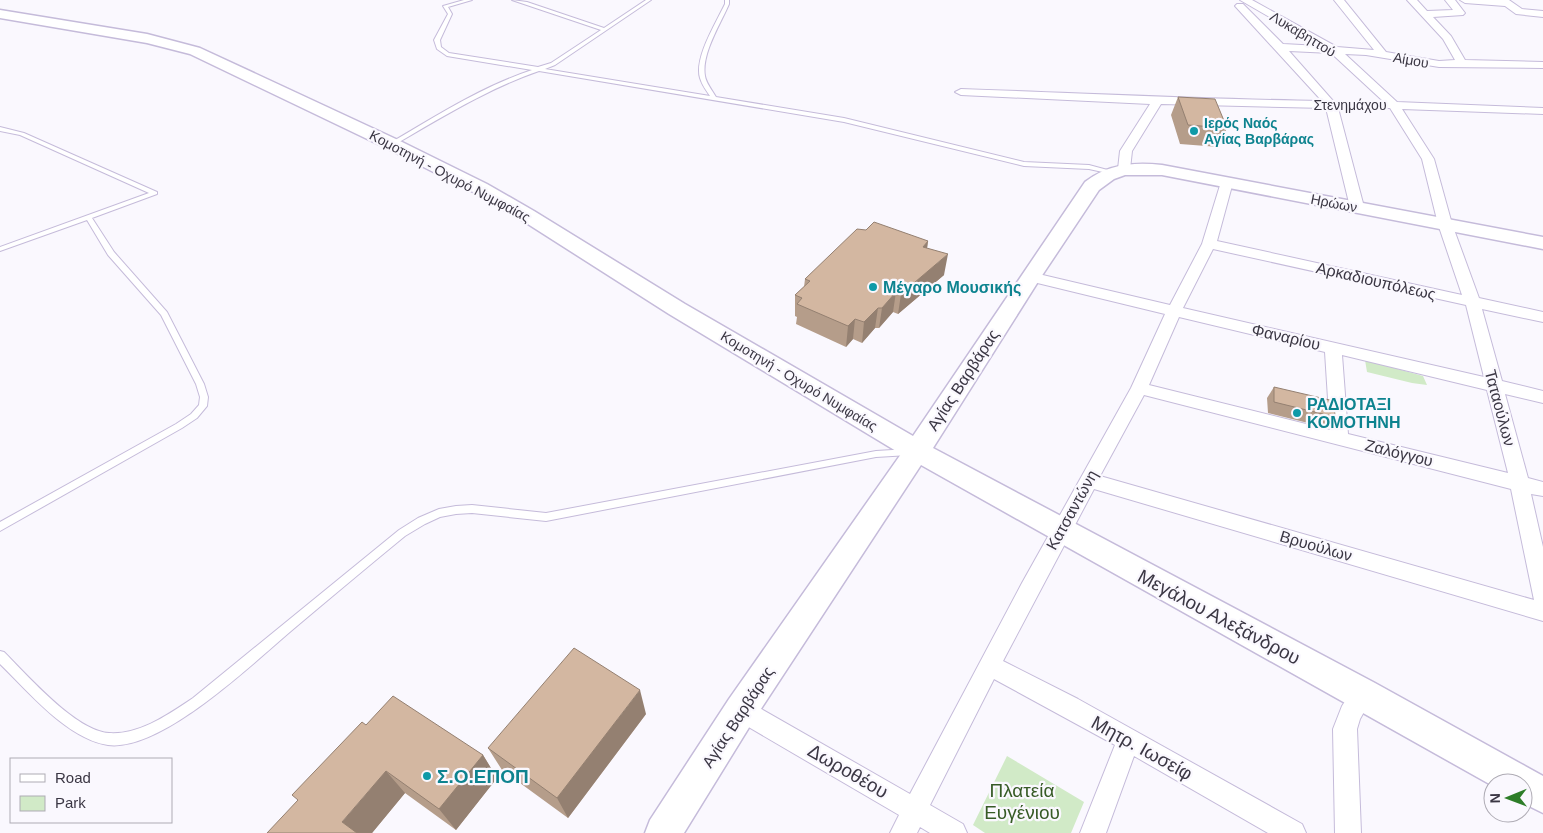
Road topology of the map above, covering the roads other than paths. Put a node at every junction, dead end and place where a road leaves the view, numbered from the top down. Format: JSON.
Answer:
{"nodes":[{"id":1,"x":470,"y":0,"type":"edge"},
{"id":2,"x":514,"y":0,"type":"edge"},
{"id":3,"x":649,"y":0,"type":"edge"},
{"id":4,"x":727,"y":0,"type":"edge"},
{"id":5,"x":1340,"y":0,"type":"edge"},
{"id":6,"x":1412,"y":0,"type":"edge"},
{"id":7,"x":1450,"y":0,"type":"edge"},
{"id":8,"x":1465,"y":0,"type":"edge"},
{"id":9,"x":1504,"y":1,"type":"edge"},
{"id":10,"x":1242,"y":3,"type":"edge"},
{"id":11,"x":0,"y":14,"type":"edge"},
{"id":12,"x":1424,"y":14,"type":"junction"},
{"id":13,"x":1543,"y":14,"type":"edge"},
{"id":14,"x":604,"y":29,"type":"junction"},
{"id":15,"x":1280,"y":47,"type":"junction"},
{"id":16,"x":1334,"y":50,"type":"junction"},
{"id":17,"x":1383,"y":55,"type":"junction"},
{"id":18,"x":1462,"y":63,"type":"junction"},
{"id":19,"x":1543,"y":65,"type":"edge"},
{"id":20,"x":539,"y":70,"type":"junction"},
{"id":21,"x":961,"y":92,"type":"dead end"},
{"id":22,"x":714,"y":97,"type":"junction"},
{"id":23,"x":1157,"y":101,"type":"junction"},
{"id":24,"x":1394,"y":104,"type":"junction"},
{"id":25,"x":1331,"y":105,"type":"junction"},
{"id":26,"x":1543,"y":111,"type":"edge"},
{"id":27,"x":0,"y":129,"type":"edge"},
{"id":28,"x":392,"y":144,"type":"junction"},
{"id":29,"x":1118,"y":171,"type":"junction"},
{"id":30,"x":1227,"y":182,"type":"junction"},
{"id":31,"x":1357,"y":208,"type":"junction"},
{"id":32,"x":89,"y":218,"type":"junction"},
{"id":33,"x":1444,"y":224,"type":"junction"},
{"id":34,"x":1209,"y":244,"type":"junction"},
{"id":35,"x":1543,"y":244,"type":"edge"},
{"id":36,"x":0,"y":249,"type":"edge"},
{"id":37,"x":1030,"y":277,"type":"junction"},
{"id":38,"x":1473,"y":303,"type":"junction"},
{"id":39,"x":1174,"y":311,"type":"junction"},
{"id":40,"x":1543,"y":317,"type":"edge"},
{"id":41,"x":1333,"y":348,"type":"junction"},
{"id":42,"x":1494,"y":386,"type":"junction"},
{"id":43,"x":1139,"y":388,"type":"junction"},
{"id":44,"x":1543,"y":397,"type":"edge"},
{"id":45,"x":1339,"y":438,"type":"junction"},
{"id":46,"x":917,"y":451,"type":"junction"},
{"id":47,"x":1089,"y":480,"type":"junction"},
{"id":48,"x":1520,"y":484,"type":"junction"},
{"id":49,"x":1543,"y":489,"type":"edge"},
{"id":50,"x":0,"y":527,"type":"edge"},
{"id":51,"x":1060,"y":531,"type":"junction"},
{"id":52,"x":1543,"y":596,"type":"edge"},
{"id":53,"x":1543,"y":612,"type":"edge"},
{"id":54,"x":0,"y":656,"type":"edge"},
{"id":55,"x":990,"y":665,"type":"junction"},
{"id":56,"x":1363,"y":694,"type":"junction"},
{"id":57,"x":741,"y":710,"type":"junction"},
{"id":58,"x":1128,"y":741,"type":"junction"},
{"id":59,"x":1504,"y":773,"type":"edge"},
{"id":60,"x":914,"y":808,"type":"junction"},
{"id":61,"x":663,"y":833,"type":"edge"},
{"id":62,"x":903,"y":833,"type":"edge"},
{"id":63,"x":954,"y":833,"type":"edge"},
{"id":64,"x":1093,"y":833,"type":"edge"},
{"id":65,"x":1293,"y":833,"type":"edge"},
{"id":66,"x":1348,"y":833,"type":"edge"}],
"edges":[{"from":1,"to":20,"type":"lane"},
{"from":2,"to":14,"type":"lane"},
{"from":3,"to":14,"type":"lane"},
{"from":4,"to":22,"type":"lane"},
{"from":5,"to":17,"type":"street"},
{"from":6,"to":12,"type":"street"},
{"from":7,"to":12,"type":"street"},
{"from":8,"to":9,"type":"street"},
{"from":9,"to":13,"type":"street"},
{"from":10,"to":15,"type":"street"},
{"from":10,"to":16,"type":"street","name":"Λυκαβηττού"},
{"from":11,"to":28,"type":"main road","name":"Κομοτηνή - Οχυρό Νυμφαίας"},
{"from":12,"to":18,"type":"street"},
{"from":14,"to":20,"type":"lane"},
{"from":15,"to":16,"type":"street","name":"Αίμου"},
{"from":15,"to":25,"type":"street"},
{"from":16,"to":17,"type":"street","name":"Αίμου"},
{"from":16,"to":24,"type":"street","name":"Λυκαβηττού"},
{"from":17,"to":18,"type":"street","name":"Αίμου"},
{"from":18,"to":19,"type":"street","name":"Αίμου"},
{"from":20,"to":22,"type":"lane"},
{"from":20,"to":28,"type":"lane"},
{"from":21,"to":23,"type":"street"},
{"from":22,"to":29,"type":"lane"},
{"from":23,"to":25,"type":"street","name":"Στενημάχου"},
{"from":23,"to":29,"type":"street"},
{"from":24,"to":25,"type":"street","name":"Στενημάχου"},
{"from":24,"to":26,"type":"street","name":"Στενημάχου"},
{"from":24,"to":33,"type":"street","name":"Λυκαβηττού"},
{"from":25,"to":31,"type":"street"},
{"from":27,"to":32,"type":"lane"},
{"from":28,"to":46,"type":"main road","name":"Κομοτηνή - Οχυρό Νυμφαίας"},
{"from":29,"to":30,"type":"main road","name":"Ηρώων"},
{"from":29,"to":37,"type":"main road","name":"Αγίας Βαρβάρας"},
{"from":30,"to":31,"type":"main road","name":"Ηρώων"},
{"from":30,"to":34,"type":"street","name":"Κατσαντώνη"},
{"from":31,"to":33,"type":"main road","name":"Ηρώων"},
{"from":32,"to":36,"type":"lane"},
{"from":32,"to":50,"type":"lane"},
{"from":33,"to":35,"type":"main road","name":"Ηρώων"},
{"from":33,"to":38,"type":"street","name":"Ταταούλων"},
{"from":34,"to":38,"type":"street","name":"Αρκαδιουπόλεως"},
{"from":34,"to":39,"type":"street","name":"Κατσαντώνη"},
{"from":37,"to":39,"type":"street","name":"Φαναρίου"},
{"from":37,"to":46,"type":"main road","name":"Αγίας Βαρβάρας"},
{"from":38,"to":40,"type":"street","name":"Αρκαδιουπόλεως"},
{"from":38,"to":42,"type":"street","name":"Ταταούλων"},
{"from":39,"to":41,"type":"street","name":"Φαναρίου"},
{"from":39,"to":43,"type":"street","name":"Κατσαντώνη"},
{"from":41,"to":42,"type":"street","name":"Φαναρίου"},
{"from":41,"to":45,"type":"street"},
{"from":42,"to":44,"type":"street","name":"Φαναρίου"},
{"from":42,"to":48,"type":"street","name":"Ταταούλων"},
{"from":43,"to":45,"type":"street","name":"Ζαλόγγου"},
{"from":43,"to":47,"type":"street","name":"Κατσαντώνη"},
{"from":45,"to":48,"type":"street","name":"Ζαλόγγου"},
{"from":46,"to":51,"type":"main road","name":"Μεγάλου Αλεξάνδρου"},
{"from":46,"to":54,"type":"lane"},
{"from":46,"to":57,"type":"main road","name":"Αγίας Βαρβάρας"},
{"from":47,"to":51,"type":"street","name":"Κατσαντώνη"},
{"from":47,"to":53,"type":"street","name":"Βρυούλων"},
{"from":48,"to":49,"type":"street","name":"Ζαλόγγου"},
{"from":48,"to":52,"type":"street","name":"Ταταούλων"},
{"from":51,"to":55,"type":"street","name":"Κατσαντώνη"},
{"from":51,"to":56,"type":"main road","name":"Μεγάλου Αλεξάνδρου"},
{"from":55,"to":58,"type":"street","name":"Μητρ. Ιωσείφ"},
{"from":55,"to":60,"type":"street","name":"Κατσαντώνη"},
{"from":56,"to":59,"type":"main road","name":"Μεγάλου Αλεξάνδρου"},
{"from":56,"to":66,"type":"street"},
{"from":57,"to":60,"type":"street","name":"Δωροθέου"},
{"from":57,"to":61,"type":"main road","name":"Αγίας Βαρβάρας"},
{"from":58,"to":64,"type":"street"},
{"from":58,"to":65,"type":"street","name":"Μητρ. Ιωσείφ"},
{"from":60,"to":62,"type":"street","name":"Κατσαντώνη"},
{"from":60,"to":63,"type":"street","name":"Δωροθέου"}]}
